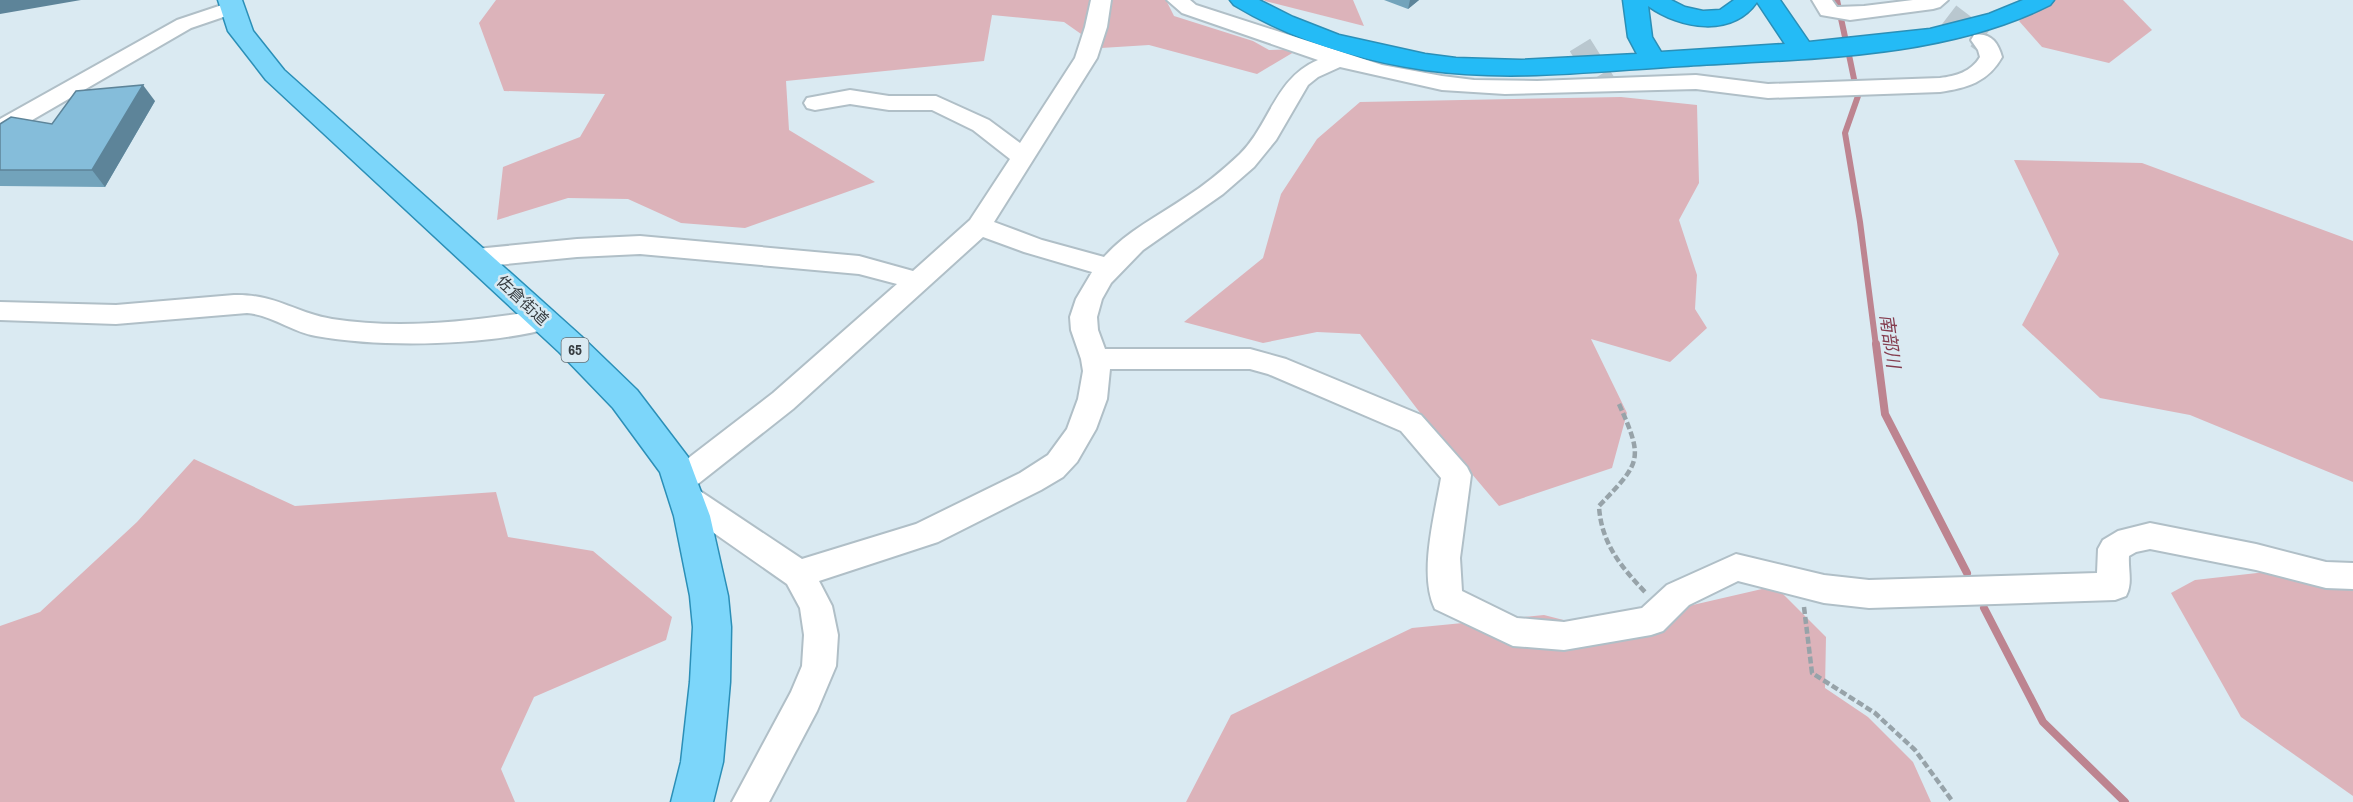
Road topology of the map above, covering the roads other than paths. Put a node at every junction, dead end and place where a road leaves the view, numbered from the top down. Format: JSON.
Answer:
{"nodes":[{"id":1,"x":1101,"y":0,"type":"edge"},
{"id":2,"x":1177,"y":0,"type":"edge"},
{"id":3,"x":1242,"y":0,"type":"edge"},
{"id":4,"x":1635,"y":0,"type":"edge"},
{"id":5,"x":1655,"y":0,"type":"edge"},
{"id":6,"x":1747,"y":0,"type":"edge"},
{"id":7,"x":1768,"y":0,"type":"edge"},
{"id":8,"x":1822,"y":0,"type":"edge"},
{"id":9,"x":2042,"y":0,"type":"edge"},
{"id":10,"x":231,"y":4,"type":"edge"},
{"id":11,"x":1940,"y":6,"type":"tunnel mouth"},
{"id":12,"x":1982,"y":40,"type":"tunnel mouth"},
{"id":13,"x":1802,"y":51,"type":"junction"},
{"id":14,"x":1341,"y":59,"type":"junction"},
{"id":15,"x":1653,"y":60,"type":"junction"},
{"id":16,"x":815,"y":103,"type":"dead end"},
{"id":17,"x":0,"y":129,"type":"edge"},
{"id":18,"x":1023,"y":156,"type":"junction"},
{"id":19,"x":979,"y":226,"type":"junction"},
{"id":20,"x":476,"y":258,"type":"junction"},
{"id":21,"x":1107,"y":267,"type":"junction"},
{"id":22,"x":917,"y":282,"type":"junction"},
{"id":23,"x":0,"y":311,"type":"edge"},
{"id":24,"x":544,"y":320,"type":"junction"},
{"id":25,"x":1095,"y":359,"type":"junction"},
{"id":26,"x":682,"y":488,"type":"junction"},
{"id":27,"x":798,"y":574,"type":"junction"},
{"id":28,"x":2353,"y":576,"type":"edge"},
{"id":29,"x":692,"y":802,"type":"edge"},
{"id":30,"x":750,"y":802,"type":"edge"}],
"edges":[{"from":1,"to":18,"type":"street"},
{"from":2,"to":14,"type":"street"},
{"from":3,"to":15,"type":"highway"},
{"from":4,"to":15,"type":"highway"},
{"from":5,"to":6,"type":"highway"},
{"from":7,"to":13,"type":"highway"},
{"from":8,"to":11,"type":"street"},
{"from":9,"to":13,"type":"highway"},
{"from":10,"to":17,"type":"street"},
{"from":10,"to":20,"type":"main road","name":"佐倉街道","number":"65"},
{"from":12,"to":14,"type":"street"},
{"from":13,"to":15,"type":"highway"},
{"from":14,"to":21,"type":"street"},
{"from":16,"to":18,"type":"street"},
{"from":18,"to":19,"type":"street"},
{"from":19,"to":21,"type":"street"},
{"from":19,"to":22,"type":"street"},
{"from":20,"to":22,"type":"street"},
{"from":20,"to":24,"type":"main road","name":"佐倉街道","number":"65"},
{"from":21,"to":25,"type":"street"},
{"from":22,"to":26,"type":"street"},
{"from":23,"to":24,"type":"street"},
{"from":24,"to":26,"type":"main road","name":"佐倉街道","number":"65"},
{"from":25,"to":27,"type":"street"},
{"from":25,"to":28,"type":"street"},
{"from":26,"to":27,"type":"street"},
{"from":26,"to":29,"type":"main road","name":"佐倉街道","number":"65"},
{"from":27,"to":30,"type":"street"}]}
